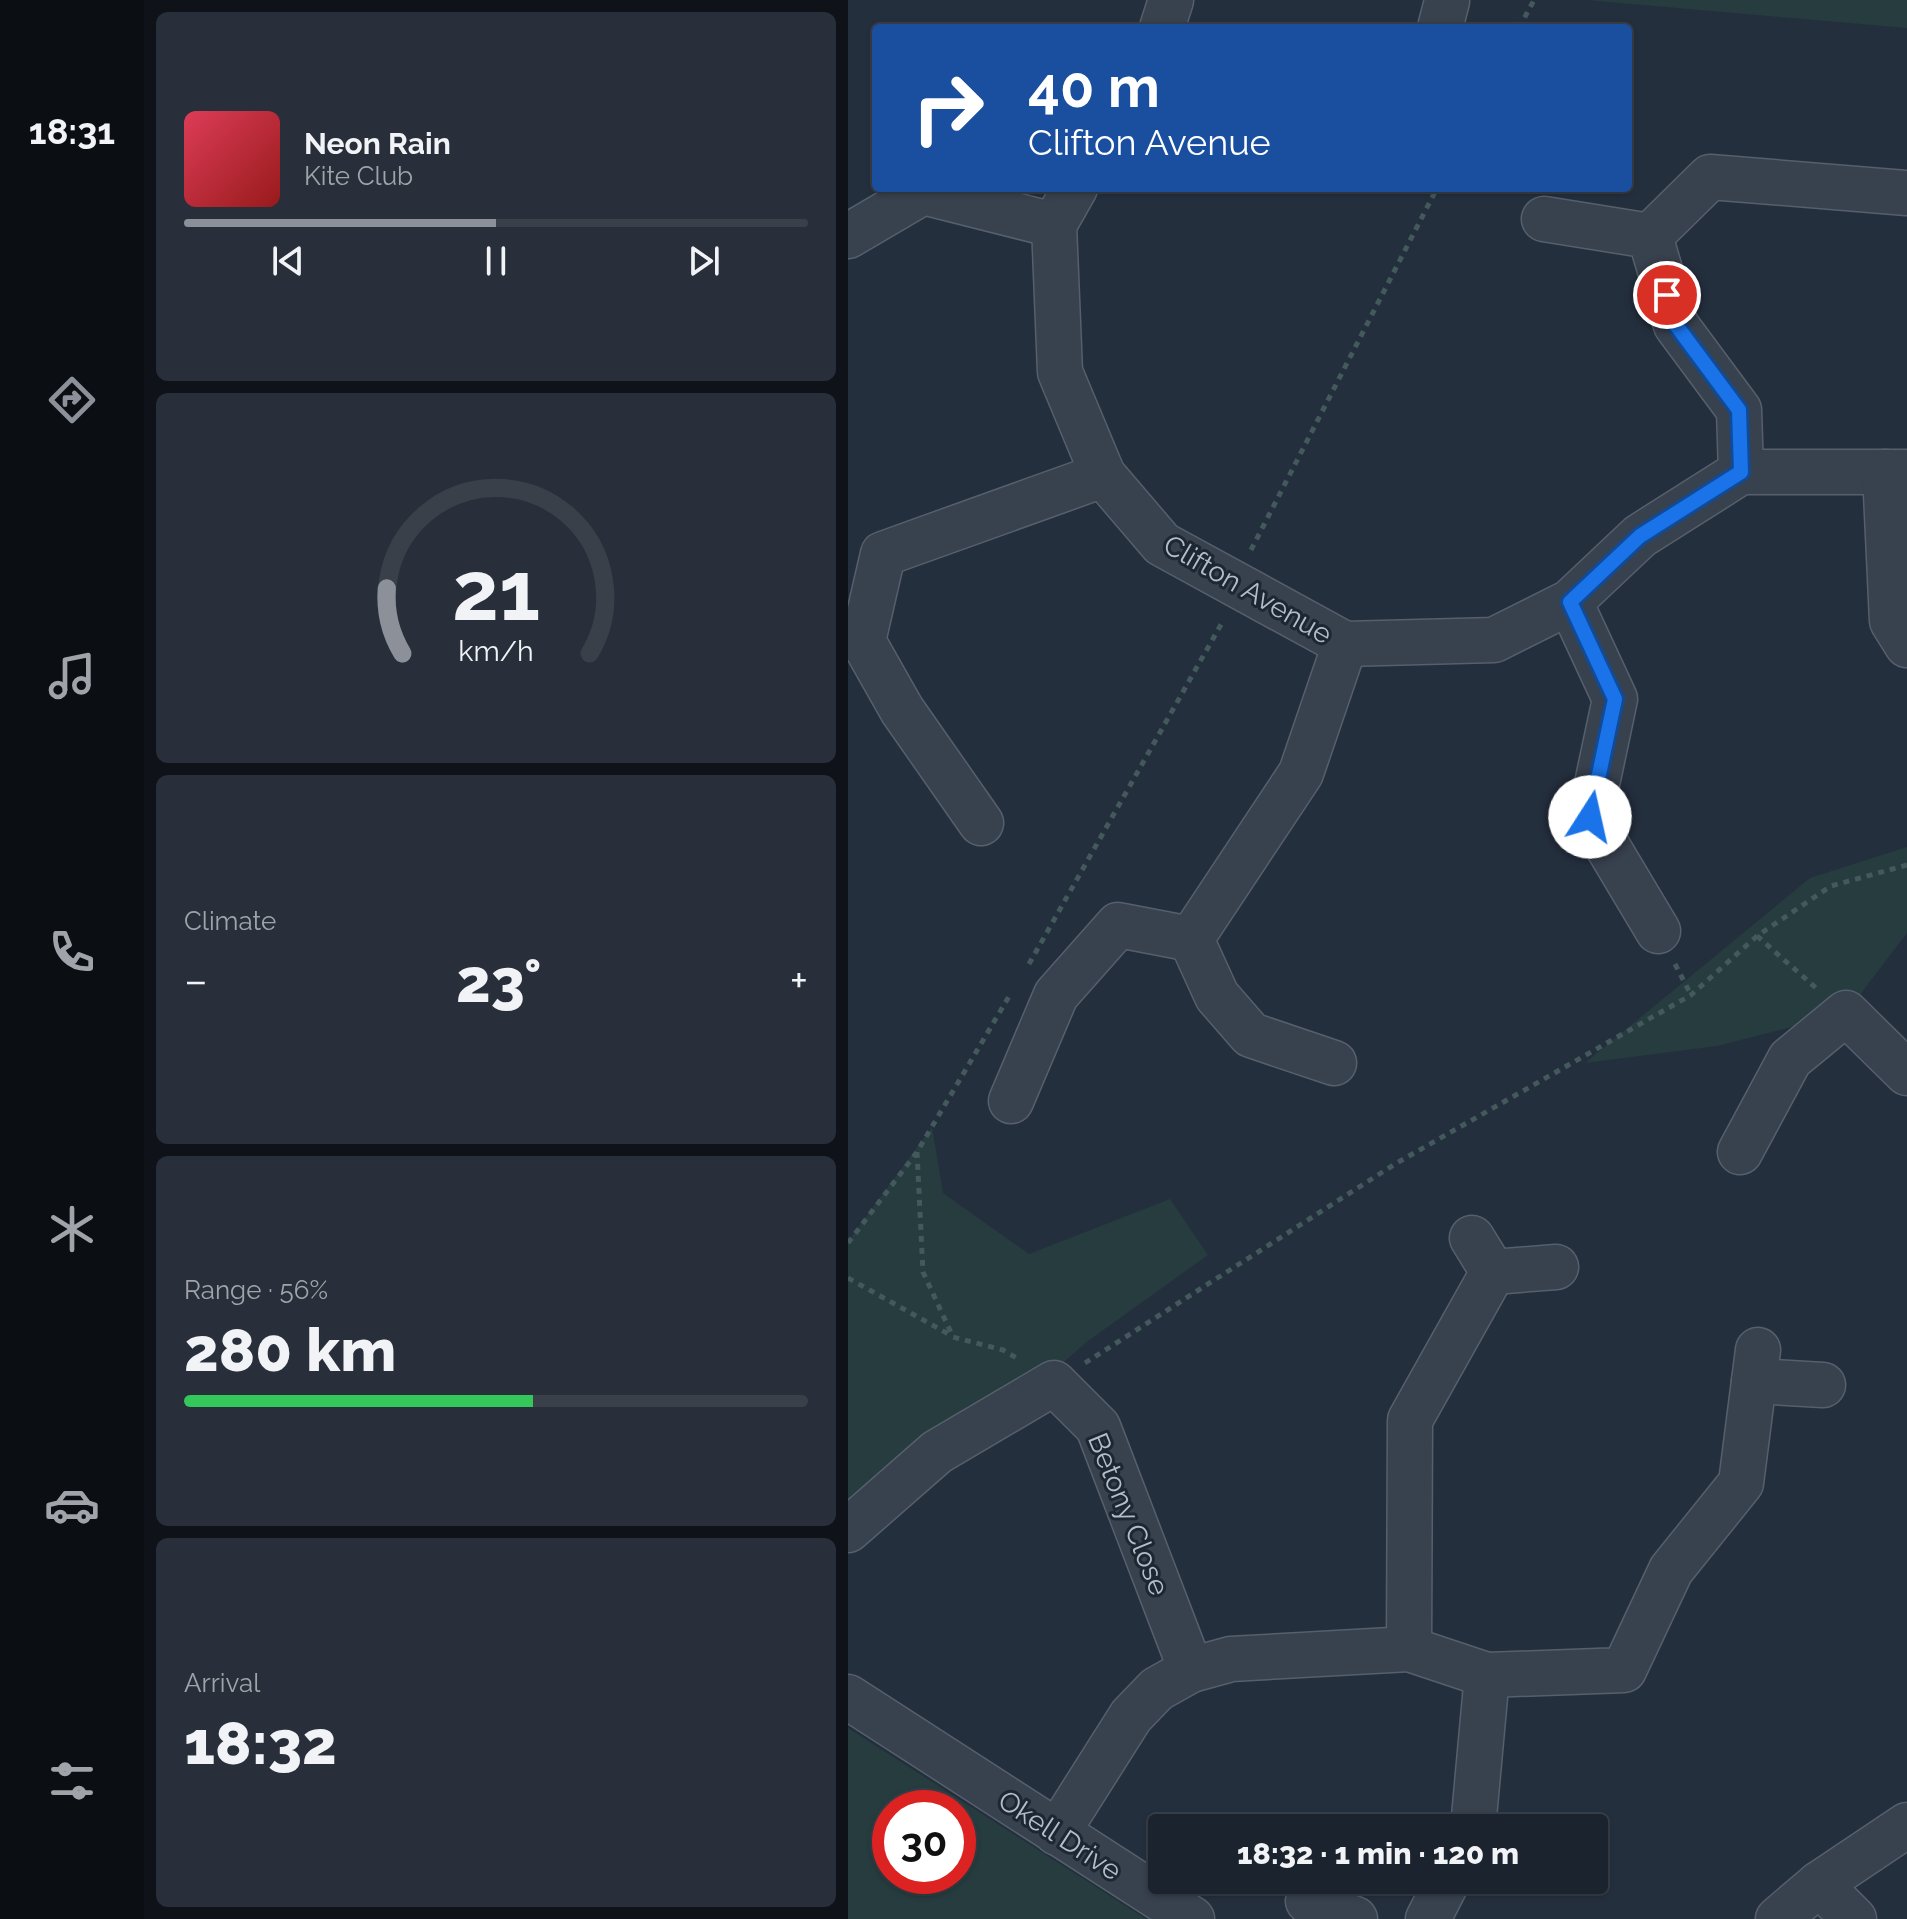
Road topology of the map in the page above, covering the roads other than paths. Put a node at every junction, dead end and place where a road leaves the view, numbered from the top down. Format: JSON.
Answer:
{"nodes":[{"id":1,"x":1171,"y":0,"type":"edge"},
{"id":2,"x":1447,"y":1,"type":"edge"},
{"id":3,"x":1163,"y":24,"type":"edge"},
{"id":4,"x":1441,"y":24,"type":"edge"},
{"id":5,"x":919,"y":192,"type":"edge"},
{"id":6,"x":930,"y":192,"type":"edge"},
{"id":7,"x":1073,"y":192,"type":"edge"},
{"id":8,"x":1907,"y":193,"type":"edge"},
{"id":9,"x":1544,"y":219,"type":"dead end"},
{"id":10,"x":1054,"y":225,"type":"junction"},
{"id":11,"x":848,"y":236,"type":"edge"},
{"id":12,"x":1650,"y":236,"type":"junction"},
{"id":13,"x":1741,"y":472,"type":"junction"},
{"id":14,"x":1896,"y":472,"type":"edge"},
{"id":15,"x":1103,"y":475,"type":"junction"},
{"id":16,"x":1570,"y":602,"type":"junction"},
{"id":17,"x":1345,"y":644,"type":"junction"},
{"id":18,"x":1907,"y":645,"type":"edge"},
{"id":19,"x":981,"y":823,"type":"dead end"},
{"id":20,"x":1658,"y":931,"type":"dead end"},
{"id":21,"x":1191,"y":939,"type":"junction"},
{"id":22,"x":1334,"y":1063,"type":"dead end"},
{"id":23,"x":1907,"y":1073,"type":"edge"},
{"id":24,"x":1011,"y":1101,"type":"dead end"},
{"id":25,"x":1740,"y":1152,"type":"dead end"},
{"id":26,"x":1556,"y":1267,"type":"dead end"},
{"id":27,"x":1823,"y":1385,"type":"dead end"},
{"id":28,"x":848,"y":1530,"type":"edge"},
{"id":29,"x":1409,"y":1649,"type":"junction"},
{"id":30,"x":1191,"y":1670,"type":"junction"},
{"id":31,"x":1487,"y":1675,"type":"junction"},
{"id":32,"x":848,"y":1697,"type":"edge"},
{"id":33,"x":1474,"y":1814,"type":"edge"},
{"id":34,"x":1907,"y":1825,"type":"edge"},
{"id":35,"x":1057,"y":1833,"type":"junction"},
{"id":36,"x":1819,"y":1884,"type":"junction"},
{"id":37,"x":1441,"y":1894,"type":"edge"},
{"id":38,"x":1308,"y":1901,"type":"dead end"},
{"id":39,"x":1192,"y":1919,"type":"edge"},
{"id":40,"x":1355,"y":1919,"type":"edge"},
{"id":41,"x":1428,"y":1919,"type":"edge"},
{"id":42,"x":1778,"y":1919,"type":"edge"},
{"id":43,"x":1854,"y":1919,"type":"edge"}],
"edges":[{"from":1,"to":3,"type":"street"},
{"from":2,"to":4,"type":"street"},
{"from":5,"to":11,"type":"street"},
{"from":6,"to":10,"type":"street"},
{"from":7,"to":10,"type":"street"},
{"from":8,"to":12,"type":"street"},
{"from":9,"to":12,"type":"street"},
{"from":10,"to":15,"type":"street","name":"Clifton Avenue"},
{"from":12,"to":13,"type":"street"},
{"from":13,"to":14,"type":"street"},
{"from":13,"to":16,"type":"street","name":"Clifton Avenue"},
{"from":14,"to":18,"type":"street"},
{"from":15,"to":17,"type":"street","name":"Clifton Avenue"},
{"from":15,"to":19,"type":"street"},
{"from":16,"to":17,"type":"street","name":"Clifton Avenue"},
{"from":16,"to":20,"type":"street"},
{"from":17,"to":21,"type":"street"},
{"from":21,"to":22,"type":"street"},
{"from":21,"to":24,"type":"street"},
{"from":23,"to":25,"type":"street"},
{"from":26,"to":29,"type":"street"},
{"from":27,"to":31,"type":"street"},
{"from":28,"to":30,"type":"street","name":"Betony Close"},
{"from":29,"to":30,"type":"street"},
{"from":29,"to":31,"type":"street"},
{"from":30,"to":35,"type":"street"},
{"from":31,"to":33,"type":"street"},
{"from":32,"to":35,"type":"street","name":"Okell Drive"},
{"from":34,"to":36,"type":"street"},
{"from":35,"to":39,"type":"street","name":"Okell Drive"},
{"from":36,"to":42,"type":"street"},
{"from":36,"to":43,"type":"street"},
{"from":37,"to":41,"type":"street"},
{"from":38,"to":40,"type":"street"}]}
